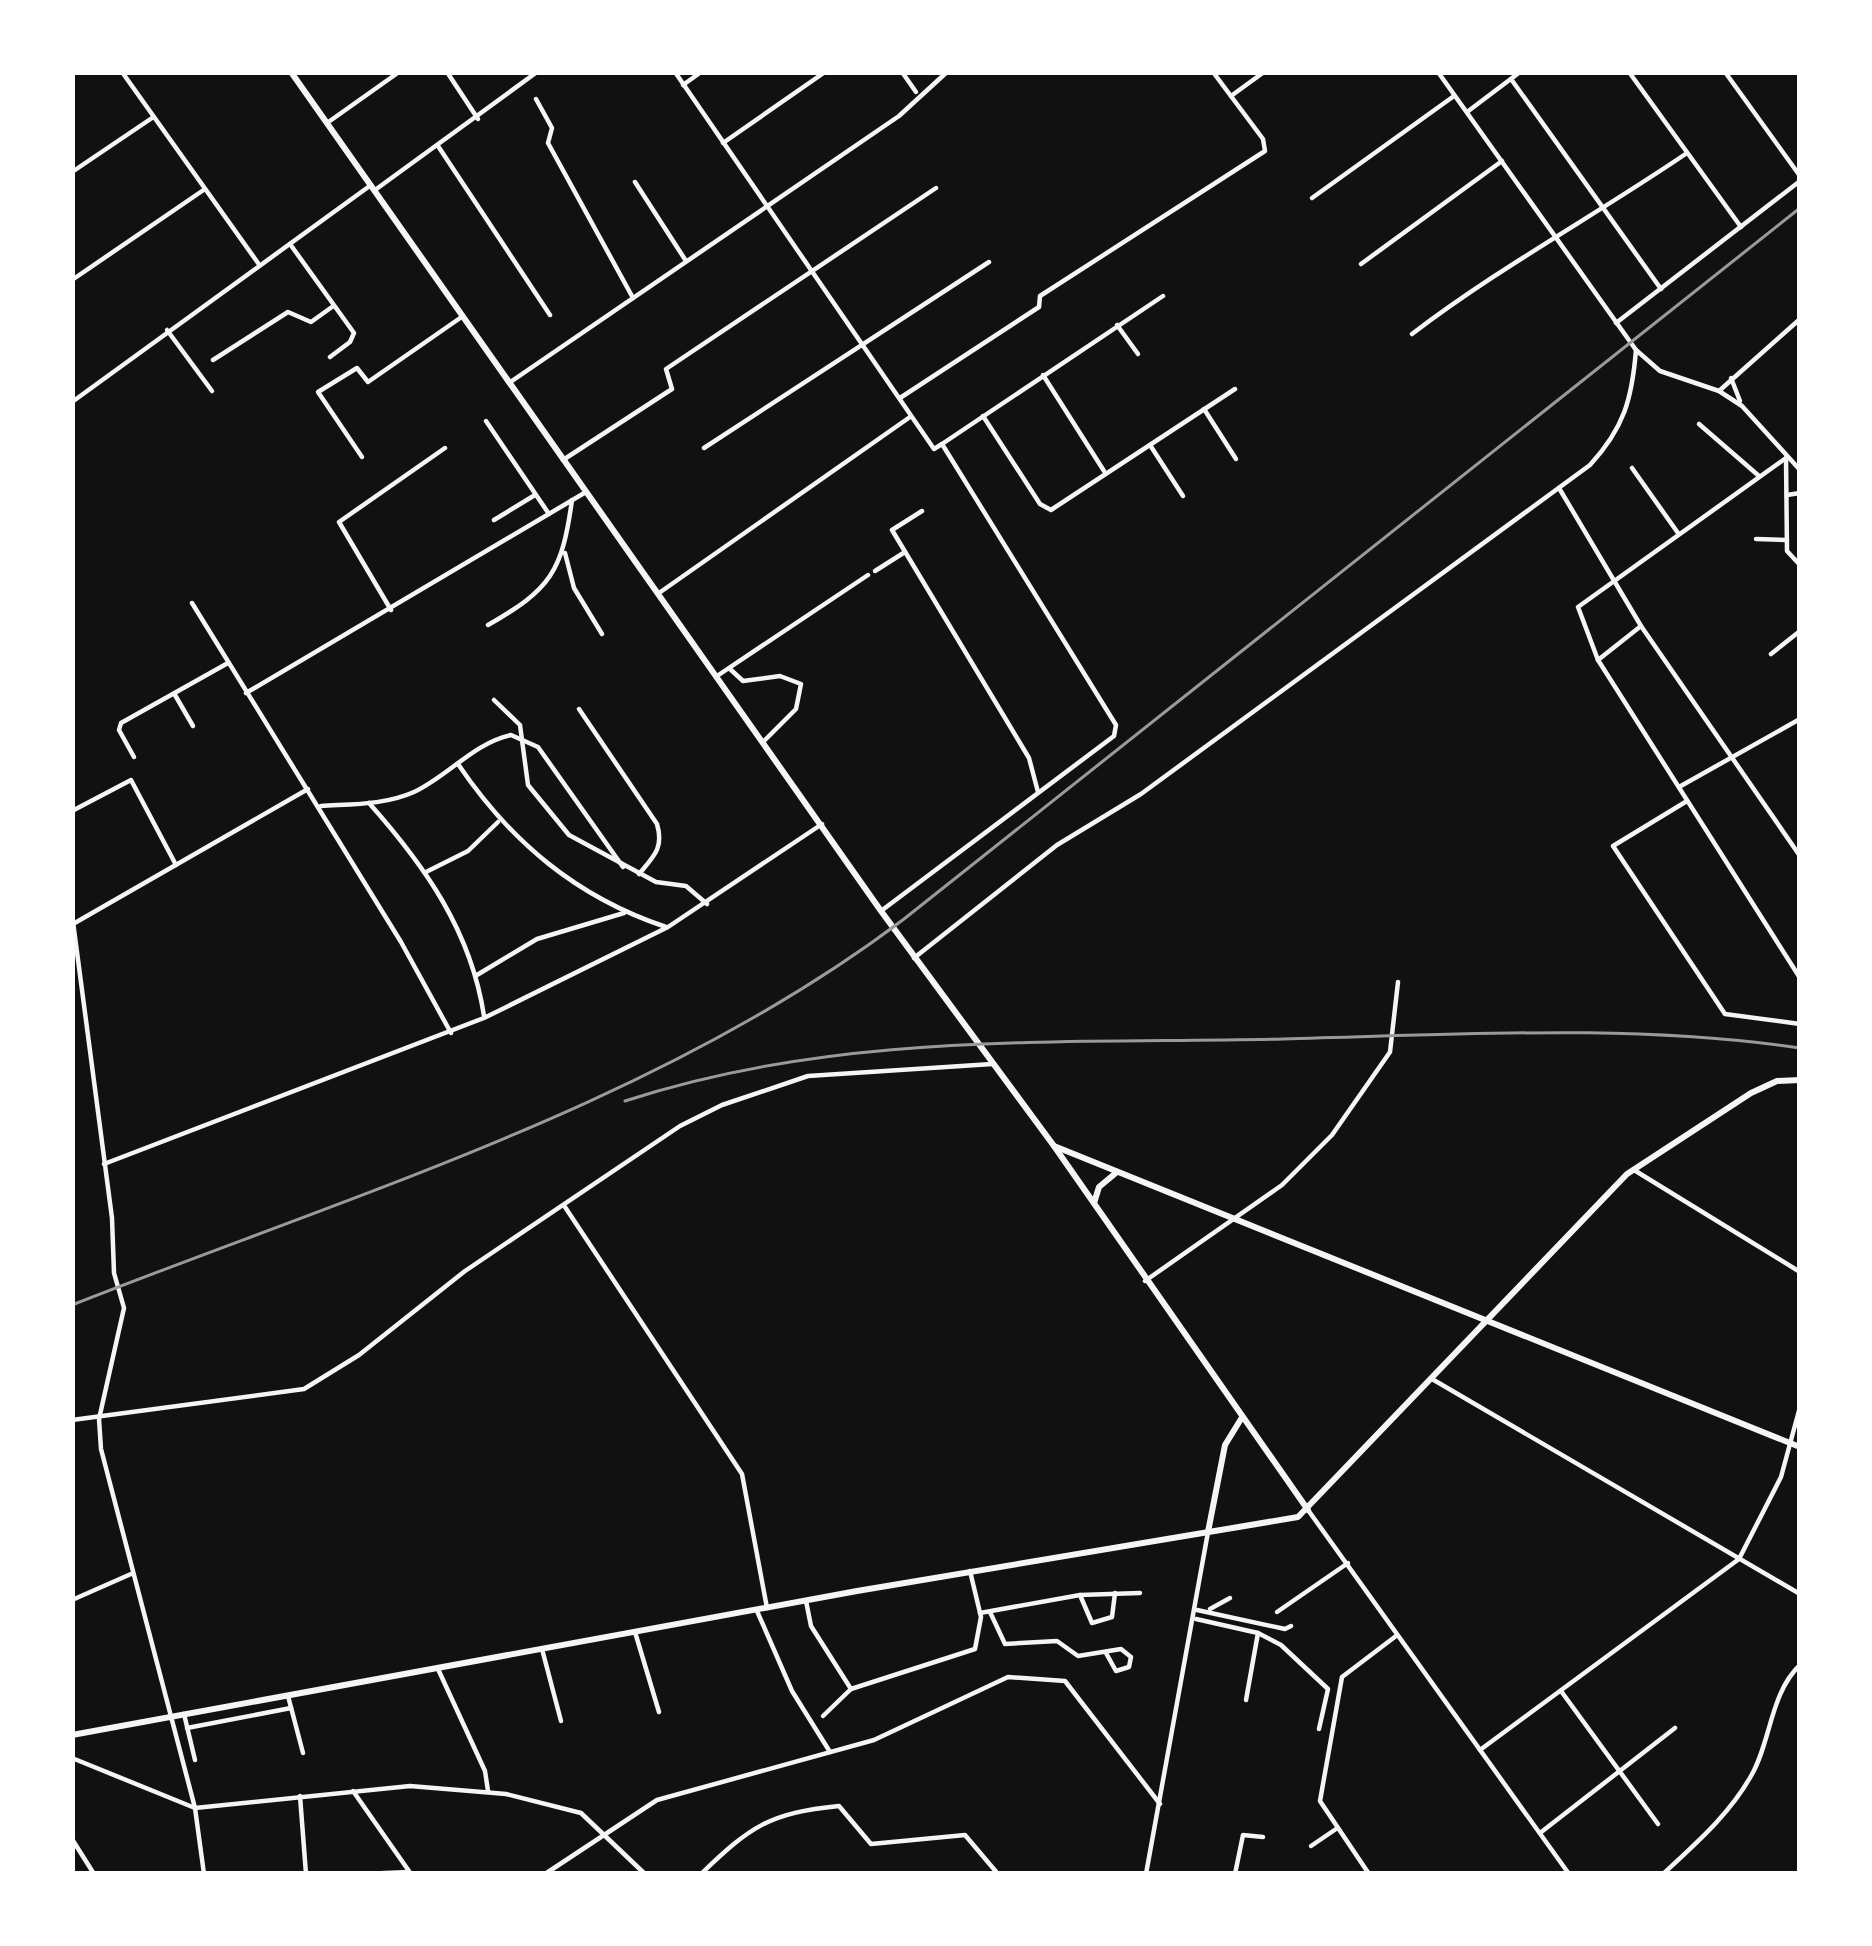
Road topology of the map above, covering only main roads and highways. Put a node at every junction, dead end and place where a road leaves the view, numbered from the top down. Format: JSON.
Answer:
{"nodes":[{"id":1,"x":291,"y":72,"type":"edge"},
{"id":2,"x":1800,"y":1080,"type":"edge"},
{"id":3,"x":1054,"y":1146,"type":"junction"},
{"id":4,"x":1118,"y":1172,"type":"junction"},
{"id":5,"x":1094,"y":1207,"type":"junction"},
{"id":6,"x":1484,"y":1322,"type":"junction"},
{"id":7,"x":1240,"y":1419,"type":"junction"},
{"id":8,"x":1797,"y":1446,"type":"edge"},
{"id":9,"x":1309,"y":1510,"type":"junction"},
{"id":10,"x":1208,"y":1532,"type":"junction"},
{"id":11,"x":72,"y":1735,"type":"edge"}],
"edges":[{"from":1,"to":3,"type":"main road"},
{"from":2,"to":6,"type":"main road"},
{"from":3,"to":4,"type":"main road"},
{"from":3,"to":5,"type":"main road"},
{"from":4,"to":5,"type":"main road"},
{"from":4,"to":6,"type":"main road"},
{"from":5,"to":7,"type":"main road"},
{"from":6,"to":8,"type":"main road"},
{"from":6,"to":9,"type":"main road"},
{"from":7,"to":9,"type":"main road"},
{"from":7,"to":10,"type":"main road"},
{"from":9,"to":10,"type":"main road"},
{"from":10,"to":11,"type":"main road"}]}
